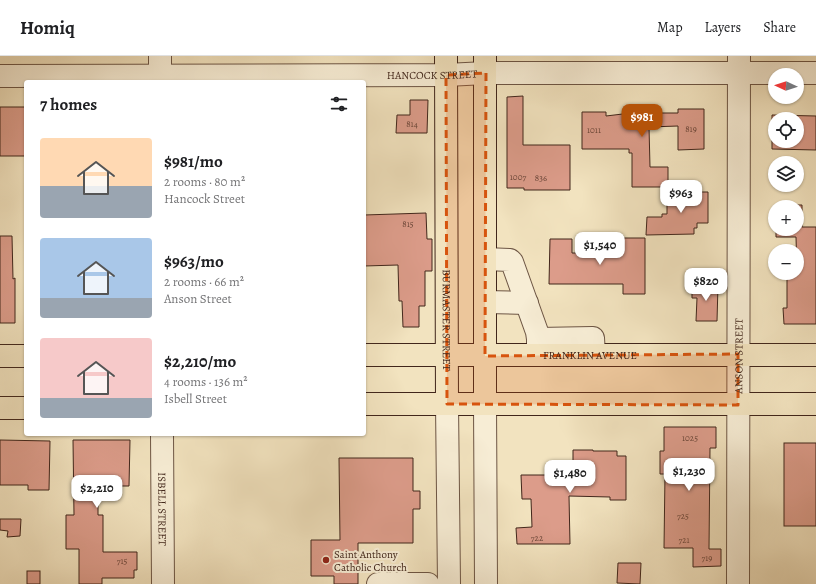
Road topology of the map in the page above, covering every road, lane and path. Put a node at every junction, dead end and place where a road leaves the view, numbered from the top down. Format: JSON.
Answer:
{"nodes":[{"id":1,"x":446,"y":65,"type":"edge"},
{"id":2,"x":486,"y":65,"type":"edge"},
{"id":3,"x":739,"y":65,"type":"edge"},
{"id":4,"x":160,"y":71,"type":"edge"},
{"id":5,"x":816,"y":74,"type":"edge"},
{"id":6,"x":0,"y":76,"type":"edge"},
{"id":7,"x":485,"y":259,"type":"junction"},
{"id":8,"x":485,"y":302,"type":"junction"},
{"id":9,"x":527,"y":303,"type":"junction"},
{"id":10,"x":538,"y":347,"type":"junction"},
{"id":11,"x":738,"y":354,"type":"junction"},
{"id":12,"x":366,"y":355,"type":"edge"},
{"id":13,"x":447,"y":355,"type":"junction"},
{"id":14,"x":816,"y":355,"type":"edge"},
{"id":15,"x":0,"y":356,"type":"edge"},
{"id":16,"x":24,"y":356,"type":"edge"},
{"id":17,"x":485,"y":356,"type":"junction"},
{"id":18,"x":366,"y":404,"type":"edge"},
{"id":19,"x":447,"y":404,"type":"junction"},
{"id":20,"x":485,"y":404,"type":"junction"},
{"id":21,"x":816,"y":404,"type":"edge"},
{"id":22,"x":738,"y":405,"type":"junction"},
{"id":23,"x":0,"y":408,"type":"edge"},
{"id":24,"x":24,"y":408,"type":"edge"},
{"id":25,"x":162,"y":436,"type":"edge"},
{"id":26,"x":162,"y":584,"type":"edge"},
{"id":27,"x":378,"y":584,"type":"edge"},
{"id":28,"x":428,"y":584,"type":"edge"},
{"id":29,"x":449,"y":584,"type":"edge"},
{"id":30,"x":486,"y":584,"type":"edge"},
{"id":31,"x":738,"y":584,"type":"edge"}],
"edges":[{"from":1,"to":2,"type":"street","name":"HANCOCK STREET"},
{"from":1,"to":4,"type":"street","name":"HANCOCK STREET"},
{"from":1,"to":13,"type":"main road","name":"BURMASTER STREET"},
{"from":2,"to":3,"type":"street","name":"HANCOCK STREET"},
{"from":2,"to":7,"type":"main road"},
{"from":3,"to":5,"type":"street","name":"HANCOCK STREET"},
{"from":3,"to":11,"type":"street","name":"ANSON STREET"},
{"from":4,"to":6,"type":"street","name":"HANCOCK STREET"},
{"from":7,"to":8,"type":"main road"},
{"from":7,"to":9,"type":"street"},
{"from":8,"to":9,"type":"street"},
{"from":8,"to":17,"type":"main road"},
{"from":9,"to":10,"type":"street"},
{"from":10,"to":11,"type":"main road","name":"FRANKLIN AVENUE"},
{"from":10,"to":17,"type":"main road","name":"FRANKLIN AVENUE"},
{"from":11,"to":14,"type":"main road","name":"FRANKLIN AVENUE"},
{"from":11,"to":22,"type":"street","name":"ANSON STREET"},
{"from":12,"to":13,"type":"main road","name":"FRANKLIN AVENUE"},
{"from":13,"to":17,"type":"main road","name":"FRANKLIN AVENUE"},
{"from":13,"to":19,"type":"main road","name":"BURMASTER STREET"},
{"from":15,"to":16,"type":"main road"},
{"from":17,"to":20,"type":"main road"},
{"from":18,"to":19,"type":"main road"},
{"from":19,"to":20,"type":"main road"},
{"from":19,"to":29,"type":"street","name":"BURMASTER STREET"},
{"from":20,"to":22,"type":"main road"},
{"from":20,"to":30,"type":"street"},
{"from":21,"to":22,"type":"main road"},
{"from":22,"to":31,"type":"street","name":"ANSON STREET"},
{"from":23,"to":24,"type":"main road"},
{"from":25,"to":26,"type":"street","name":"ISBELL STREET"},
{"from":27,"to":28,"type":"street"}]}
